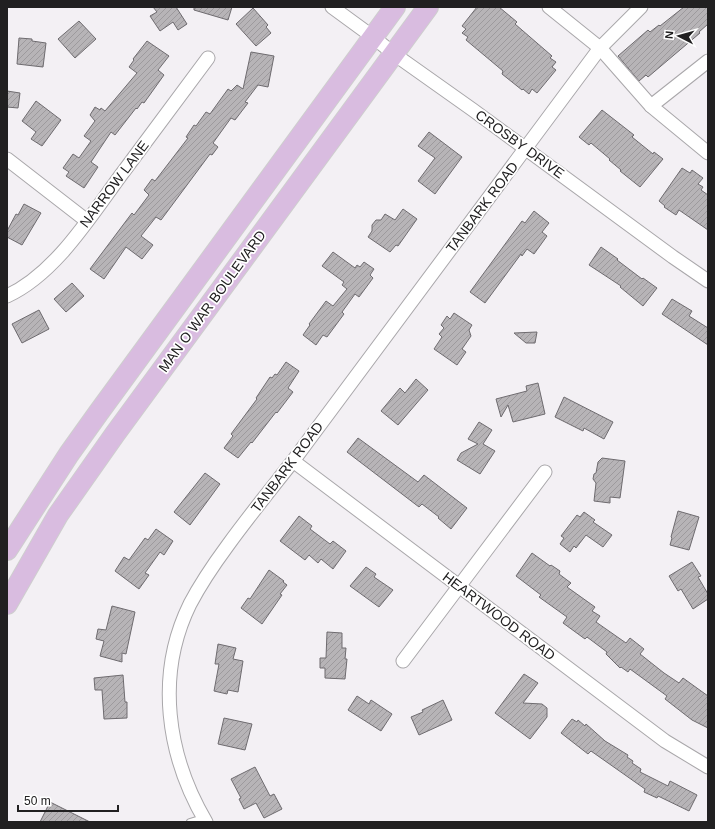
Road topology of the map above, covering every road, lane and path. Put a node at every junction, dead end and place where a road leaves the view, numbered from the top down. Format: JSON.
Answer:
{"nodes":[{"id":1,"x":332,"y":7,"type":"edge"},
{"id":2,"x":395,"y":7,"type":"edge"},
{"id":3,"x":428,"y":7,"type":"edge"},
{"id":4,"x":549,"y":7,"type":"edge"},
{"id":5,"x":641,"y":7,"type":"edge"},
{"id":6,"x":373,"y":37,"type":"junction"},
{"id":7,"x":600,"y":48,"type":"junction"},
{"id":8,"x":394,"y":54,"type":"junction"},
{"id":9,"x":208,"y":58,"type":"dead end"},
{"id":10,"x":708,"y":61,"type":"edge"},
{"id":11,"x":651,"y":106,"type":"junction"},
{"id":12,"x":525,"y":149,"type":"junction"},
{"id":13,"x":708,"y":153,"type":"edge"},
{"id":14,"x":7,"y":159,"type":"edge"},
{"id":15,"x":87,"y":221,"type":"junction"},
{"id":16,"x":708,"y":281,"type":"edge"},
{"id":17,"x":7,"y":296,"type":"edge"},
{"id":18,"x":293,"y":461,"type":"junction"},
{"id":19,"x":545,"y":472,"type":"dead end"},
{"id":20,"x":7,"y":550,"type":"edge"},
{"id":21,"x":460,"y":586,"type":"junction"},
{"id":22,"x":7,"y":604,"type":"edge"},
{"id":23,"x":403,"y":661,"type":"dead end"},
{"id":24,"x":708,"y":767,"type":"edge"},
{"id":25,"x":205,"y":820,"type":"edge"},
{"id":26,"x":190,"y":822,"type":"edge"}],
"edges":[{"from":1,"to":6,"type":"street","name":"CROSBY DRIVE"},
{"from":2,"to":6,"type":"main road","name":"MAN O WAR BOULEVARD"},
{"from":3,"to":8,"type":"main road","name":"MAN O WAR BOULEVARD"},
{"from":4,"to":7,"type":"street"},
{"from":5,"to":7,"type":"street","name":"TANBARK ROAD"},
{"from":6,"to":8,"type":"street","name":"CROSBY DRIVE"},
{"from":6,"to":20,"type":"main road","name":"MAN O WAR BOULEVARD"},
{"from":7,"to":11,"type":"street"},
{"from":7,"to":12,"type":"street","name":"TANBARK ROAD"},
{"from":8,"to":12,"type":"street","name":"CROSBY DRIVE"},
{"from":8,"to":22,"type":"main road","name":"MAN O WAR BOULEVARD"},
{"from":9,"to":15,"type":"street","name":"NARROW LANE"},
{"from":10,"to":11,"type":"street"},
{"from":11,"to":13,"type":"street"},
{"from":12,"to":16,"type":"street","name":"CROSBY DRIVE"},
{"from":12,"to":18,"type":"street","name":"TANBARK ROAD"},
{"from":14,"to":15,"type":"street"},
{"from":15,"to":17,"type":"street","name":"NARROW LANE"},
{"from":18,"to":21,"type":"street","name":"HEARTWOOD ROAD"},
{"from":18,"to":25,"type":"street","name":"TANBARK ROAD"},
{"from":19,"to":21,"type":"street"},
{"from":21,"to":23,"type":"street"},
{"from":21,"to":24,"type":"street","name":"HEARTWOOD ROAD"},
{"from":25,"to":26,"type":"lane"}]}
